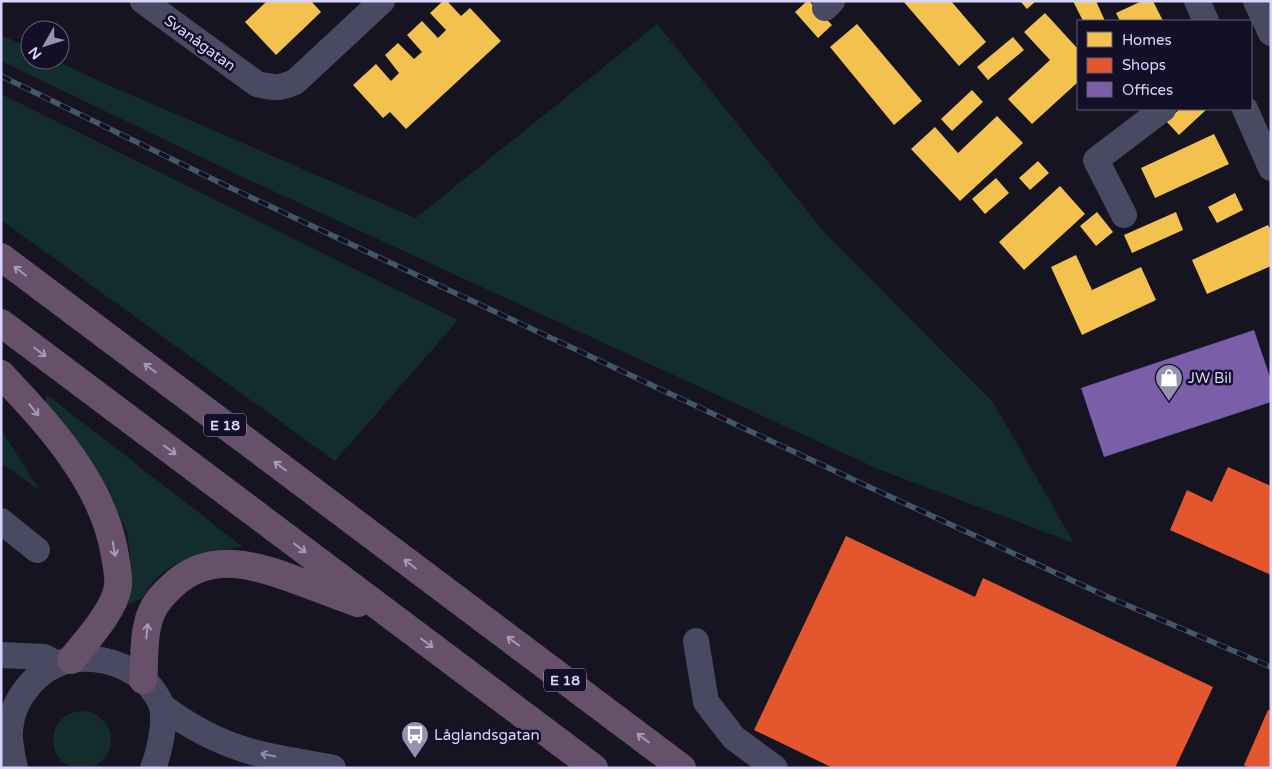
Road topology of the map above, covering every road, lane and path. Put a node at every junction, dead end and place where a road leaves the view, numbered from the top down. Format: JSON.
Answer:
{"nodes":[{"id":1,"x":143,"y":1,"type":"edge"},
{"id":2,"x":382,"y":1,"type":"edge"},
{"id":3,"x":1198,"y":1,"type":"edge"},
{"id":4,"x":1256,"y":1,"type":"edge"},
{"id":5,"x":1206,"y":20,"type":"edge"},
{"id":6,"x":1271,"y":34,"type":"edge"},
{"id":7,"x":1162,"y":110,"type":"edge"},
{"id":8,"x":1245,"y":110,"type":"edge"},
{"id":9,"x":1271,"y":168,"type":"edge"},
{"id":10,"x":1124,"y":215,"type":"dead end"},
{"id":11,"x":1,"y":257,"type":"edge"},
{"id":12,"x":1,"y":323,"type":"edge"},
{"id":13,"x":1,"y":374,"type":"edge"},
{"id":14,"x":1,"y":521,"type":"edge"},
{"id":15,"x":37,"y":550,"type":"dead end"},
{"id":16,"x":388,"y":614,"type":"junction"},
{"id":17,"x":696,"y":641,"type":"dead end"},
{"id":18,"x":1,"y":655,"type":"edge"},
{"id":19,"x":64,"y":662,"type":"junction"},
{"id":20,"x":143,"y":680,"type":"junction"},
{"id":21,"x":162,"y":706,"type":"junction"},
{"id":22,"x":9,"y":755,"type":"edge"},
{"id":23,"x":153,"y":768,"type":"edge"},
{"id":24,"x":333,"y":768,"type":"edge"},
{"id":25,"x":594,"y":768,"type":"edge"},
{"id":26,"x":682,"y":768,"type":"edge"},
{"id":27,"x":774,"y":768,"type":"edge"}],
"edges":[{"from":1,"to":2,"type":"street","name":"Svanågatan"},
{"from":3,"to":5,"type":"street"},
{"from":4,"to":6,"type":"street"},
{"from":7,"to":10,"type":"street"},
{"from":8,"to":9,"type":"street"},
{"from":26,"to":11,"type":"highway","number":"E 18","one_way":true},
{"from":12,"to":16,"type":"highway","one_way":true},
{"from":13,"to":19,"type":"highway","one_way":true},
{"from":14,"to":15,"type":"street"},
{"from":20,"to":16,"type":"highway","one_way":true},
{"from":16,"to":25,"type":"highway","one_way":true},
{"from":17,"to":27,"type":"street"},
{"from":18,"to":19,"type":"street"},
{"from":19,"to":20,"type":"street"},
{"from":19,"to":22,"type":"street"},
{"from":20,"to":21,"type":"street"},
{"from":21,"to":23,"type":"street"},
{"from":24,"to":21,"type":"street","one_way":true}]}
